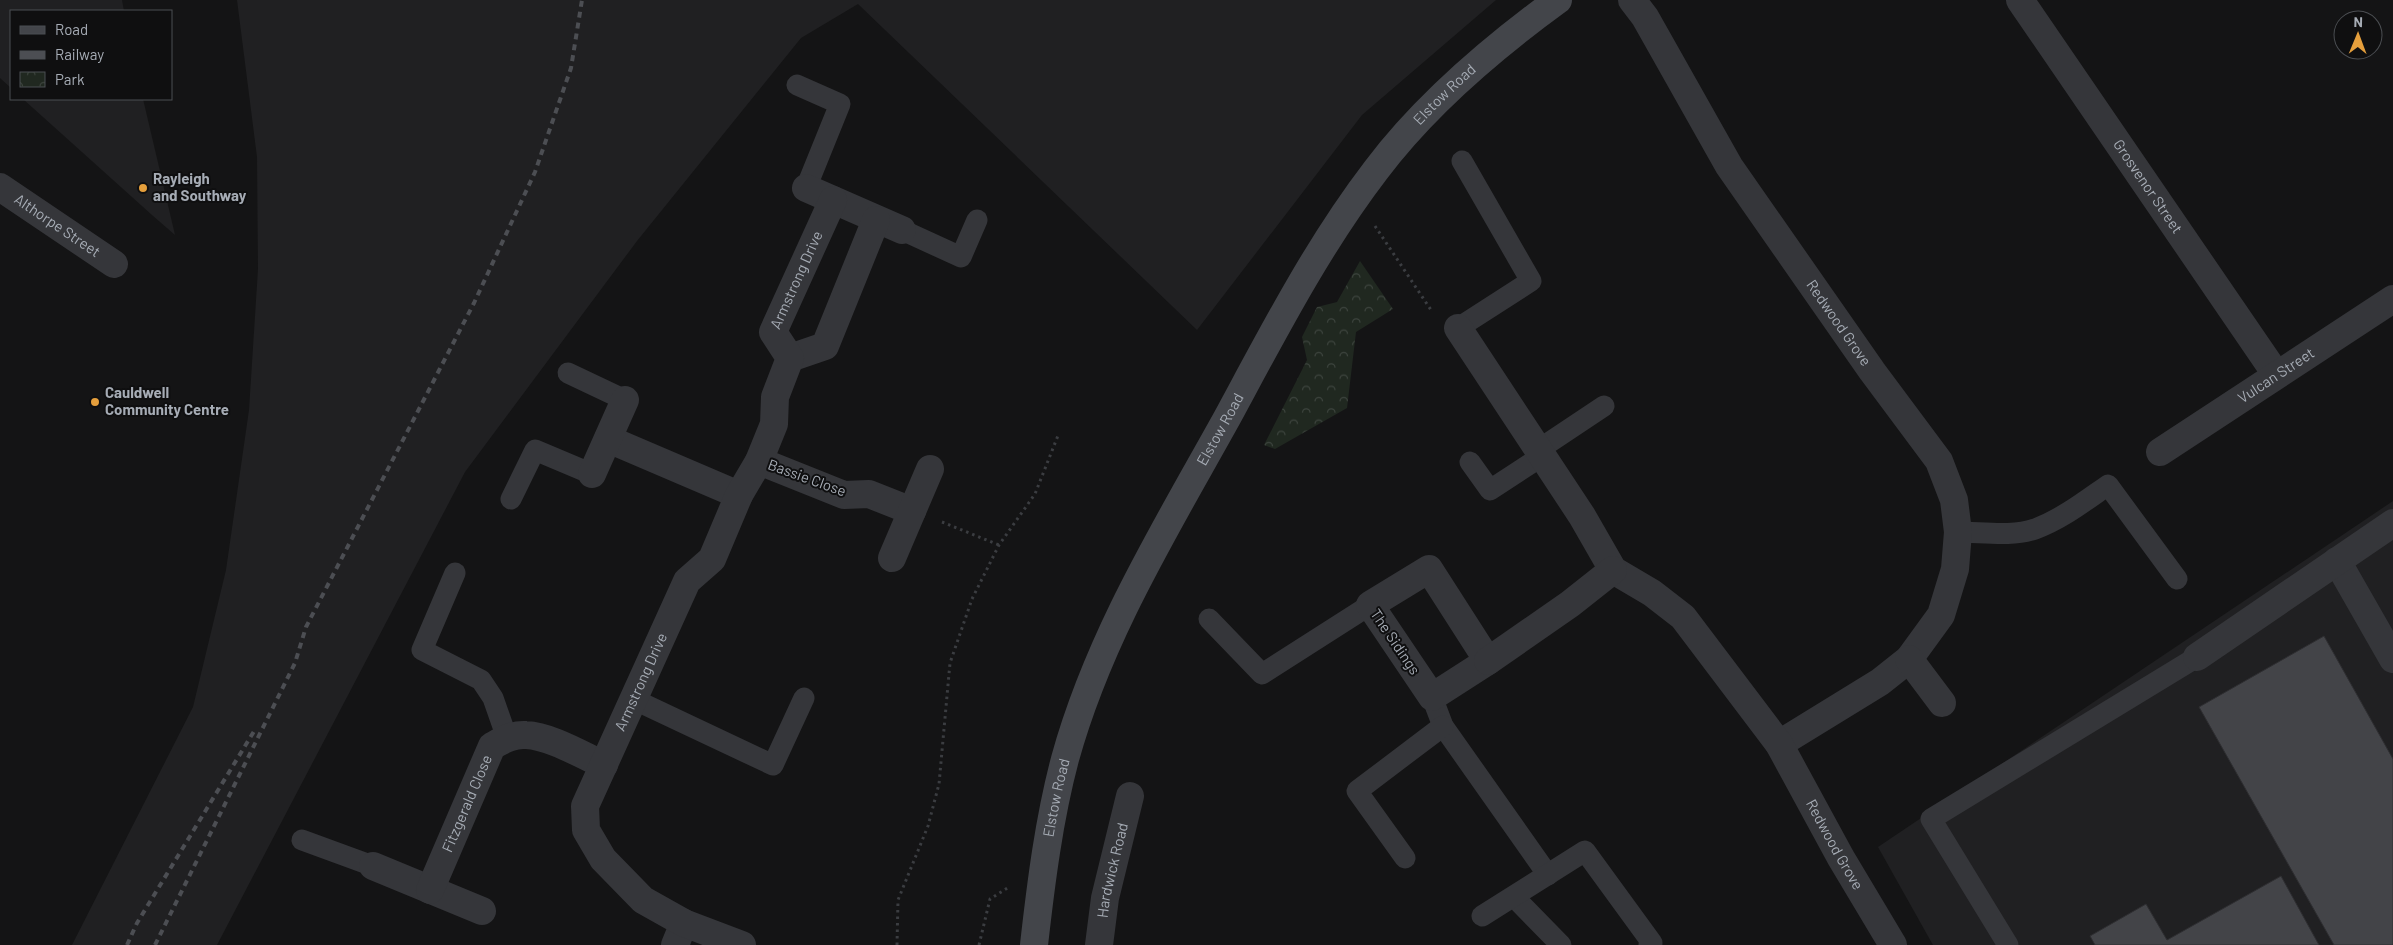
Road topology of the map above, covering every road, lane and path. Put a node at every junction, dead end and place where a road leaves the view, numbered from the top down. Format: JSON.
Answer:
{"nodes":[{"id":1,"x":1558,"y":0,"type":"edge"},
{"id":2,"x":1632,"y":0,"type":"edge"},
{"id":3,"x":2020,"y":0,"type":"edge"},
{"id":4,"x":798,"y":85,"type":"dead end"},
{"id":5,"x":1462,"y":161,"type":"dead end"},
{"id":6,"x":0,"y":187,"type":"edge"},
{"id":7,"x":806,"y":188,"type":"joint"},
{"id":8,"x":833,"y":200,"type":"junction"},
{"id":9,"x":876,"y":220,"type":"junction"},
{"id":10,"x":977,"y":220,"type":"dead end"},
{"id":11,"x":1373,"y":222,"type":"dead end"},
{"id":12,"x":902,"y":230,"type":"joint"},
{"id":13,"x":114,"y":264,"type":"dead end"},
{"id":14,"x":2393,"y":299,"type":"edge"},
{"id":15,"x":1458,"y":328,"type":"junction"},
{"id":16,"x":790,"y":358,"type":"junction"},
{"id":17,"x":568,"y":372,"type":"dead end"},
{"id":18,"x":2276,"y":374,"type":"junction"},
{"id":19,"x":625,"y":400,"type":"joint"},
{"id":20,"x":1604,"y":406,"type":"dead end"},
{"id":21,"x":1059,"y":433,"type":"dead end"},
{"id":22,"x":608,"y":439,"type":"junction"},
{"id":23,"x":2160,"y":452,"type":"dead end"},
{"id":24,"x":1540,"y":453,"type":"junction"},
{"id":25,"x":759,"y":461,"type":"junction"},
{"id":26,"x":1470,"y":462,"type":"dead end"},
{"id":27,"x":930,"y":469,"type":"dead end"},
{"id":28,"x":592,"y":474,"type":"joint"},
{"id":29,"x":739,"y":495,"type":"junction"},
{"id":30,"x":511,"y":499,"type":"dead end"},
{"id":31,"x":912,"y":511,"type":"junction"},
{"id":32,"x":2393,"y":524,"type":"edge"},
{"id":33,"x":1958,"y":532,"type":"junction"},
{"id":34,"x":1000,"y":545,"type":"junction"},
{"id":35,"x":892,"y":558,"type":"dead end"},
{"id":36,"x":2337,"y":561,"type":"junction"},
{"id":37,"x":1613,"y":570,"type":"junction"},
{"id":38,"x":455,"y":573,"type":"dead end"},
{"id":39,"x":2177,"y":580,"type":"dead end"},
{"id":40,"x":1370,"y":605,"type":"junction"},
{"id":41,"x":1209,"y":619,"type":"dead end"},
{"id":42,"x":2197,"y":657,"type":"joint"},
{"id":43,"x":1909,"y":659,"type":"junction"},
{"id":44,"x":2393,"y":659,"type":"edge"},
{"id":45,"x":1488,"y":661,"type":"junction"},
{"id":46,"x":1432,"y":697,"type":"junction"},
{"id":47,"x":804,"y":698,"type":"dead end"},
{"id":48,"x":633,"y":699,"type":"junction"},
{"id":49,"x":1942,"y":703,"type":"dead end"},
{"id":50,"x":1443,"y":726,"type":"junction"},
{"id":51,"x":507,"y":738,"type":"junction"},
{"id":52,"x":1779,"y":744,"type":"junction"},
{"id":53,"x":604,"y":765,"type":"junction"},
{"id":54,"x":1130,"y":796,"type":"dead end"},
{"id":55,"x":302,"y":840,"type":"dead end"},
{"id":56,"x":1405,"y":858,"type":"dead end"},
{"id":57,"x":1044,"y":864,"type":"junction"},
{"id":58,"x":373,"y":866,"type":"joint"},
{"id":59,"x":1548,"y":875,"type":"junction"},
{"id":60,"x":430,"y":890,"type":"junction"},
{"id":61,"x":1514,"y":897,"type":"junction"},
{"id":62,"x":482,"y":911,"type":"dead end"},
{"id":63,"x":1482,"y":916,"type":"dead end"},
{"id":64,"x":680,"y":934,"type":"edge"},
{"id":65,"x":742,"y":945,"type":"edge"},
{"id":66,"x":897,"y":945,"type":"edge"},
{"id":67,"x":980,"y":945,"type":"edge"},
{"id":68,"x":1034,"y":945,"type":"edge"},
{"id":69,"x":1099,"y":945,"type":"edge"},
{"id":70,"x":1561,"y":945,"type":"edge"},
{"id":71,"x":1649,"y":945,"type":"edge"},
{"id":72,"x":1893,"y":945,"type":"edge"},
{"id":73,"x":2008,"y":945,"type":"edge"}],
"edges":[{"from":1,"to":57,"type":"street","name":"Elstow Road"},
{"from":2,"to":33,"type":"street","name":"Redwood Grove"},
{"from":3,"to":18,"type":"street","name":"Grosvenor Street"},
{"from":4,"to":7,"type":"lane"},
{"from":5,"to":15,"type":"lane"},
{"from":6,"to":13,"type":"street","name":"Althorpe Street"},
{"from":7,"to":8,"type":"street"},
{"from":8,"to":9,"type":"street"},
{"from":8,"to":16,"type":"street","name":"Armstrong Drive"},
{"from":9,"to":12,"type":"street"},
{"from":9,"to":16,"type":"street"},
{"from":10,"to":12,"type":"lane"},
{"from":11,"to":15,"type":"path"},
{"from":14,"to":18,"type":"street","name":"Vulcan Street"},
{"from":15,"to":24,"type":"street","name":"Redwood Grove"},
{"from":16,"to":25,"type":"street","name":"Armstrong Drive"},
{"from":17,"to":19,"type":"lane"},
{"from":18,"to":23,"type":"street","name":"Vulcan Street"},
{"from":19,"to":22,"type":"street"},
{"from":20,"to":24,"type":"lane"},
{"from":21,"to":34,"type":"path"},
{"from":22,"to":28,"type":"street"},
{"from":22,"to":29,"type":"street"},
{"from":24,"to":26,"type":"lane"},
{"from":24,"to":37,"type":"street","name":"Redwood Grove"},
{"from":25,"to":29,"type":"street","name":"Armstrong Drive"},
{"from":25,"to":31,"type":"street","name":"Bassie Close"},
{"from":27,"to":31,"type":"street"},
{"from":28,"to":30,"type":"lane"},
{"from":29,"to":48,"type":"street","name":"Armstrong Drive"},
{"from":31,"to":34,"type":"path"},
{"from":31,"to":35,"type":"street"},
{"from":32,"to":36,"type":"street"},
{"from":33,"to":39,"type":"lane"},
{"from":33,"to":43,"type":"street","name":"Redwood Grove"},
{"from":34,"to":66,"type":"path"},
{"from":36,"to":42,"type":"street"},
{"from":36,"to":44,"type":"street"},
{"from":37,"to":45,"type":"street"},
{"from":37,"to":52,"type":"street","name":"Redwood Grove"},
{"from":38,"to":51,"type":"lane"},
{"from":40,"to":41,"type":"lane"},
{"from":40,"to":45,"type":"street","name":"The Sidings"},
{"from":40,"to":46,"type":"street","name":"The Sidings"},
{"from":42,"to":73,"type":"lane"},
{"from":43,"to":49,"type":"street"},
{"from":43,"to":52,"type":"street","name":"Redwood Grove"},
{"from":45,"to":46,"type":"street"},
{"from":46,"to":50,"type":"lane"},
{"from":47,"to":48,"type":"lane"},
{"from":48,"to":53,"type":"street","name":"Armstrong Drive"},
{"from":50,"to":56,"type":"lane"},
{"from":50,"to":59,"type":"lane"},
{"from":51,"to":53,"type":"street"},
{"from":51,"to":60,"type":"street","name":"Fitzgerald Close"},
{"from":52,"to":72,"type":"street","name":"Redwood Grove"},
{"from":53,"to":64,"type":"street","name":"Armstrong Drive"},
{"from":54,"to":69,"type":"street","name":"Hardwick Road"},
{"from":55,"to":58,"type":"lane"},
{"from":57,"to":67,"type":"path"},
{"from":57,"to":68,"type":"street","name":"Elstow Road"},
{"from":58,"to":60,"type":"street"},
{"from":59,"to":61,"type":"lane"},
{"from":59,"to":71,"type":"lane"},
{"from":60,"to":62,"type":"street"},
{"from":61,"to":63,"type":"lane"},
{"from":61,"to":70,"type":"lane"},
{"from":64,"to":65,"type":"street","name":"Armstrong Drive"}]}
